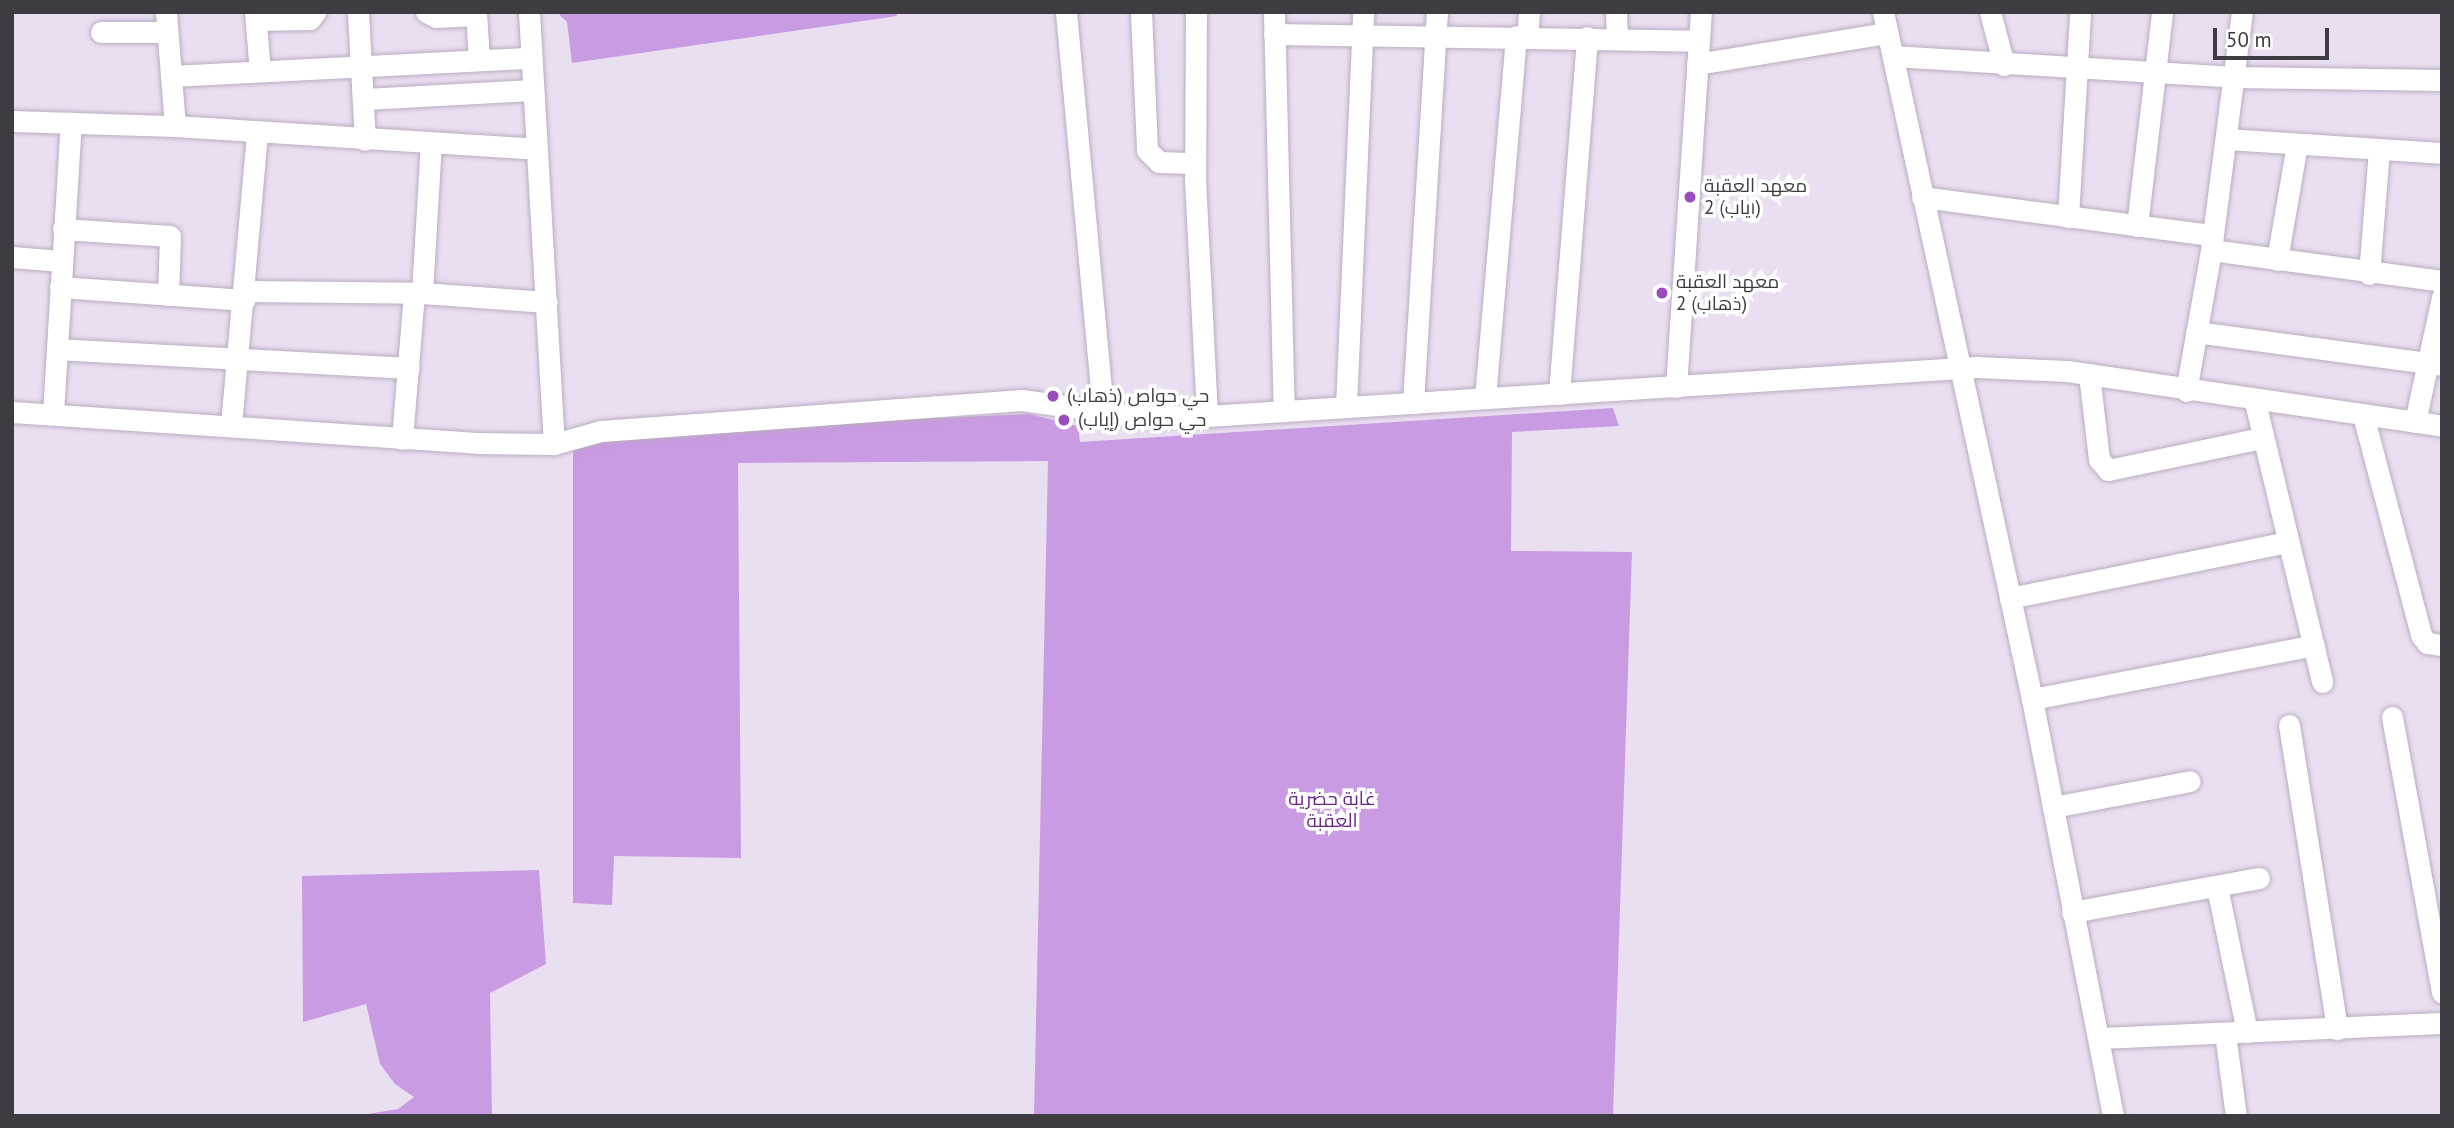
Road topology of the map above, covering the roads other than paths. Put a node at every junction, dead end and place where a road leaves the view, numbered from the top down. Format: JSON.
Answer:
{"nodes":[{"id":1,"x":315,"y":12,"type":"edge"},
{"id":2,"x":358,"y":12,"type":"edge"},
{"id":3,"x":426,"y":12,"type":"edge"},
{"id":4,"x":528,"y":12,"type":"edge"},
{"id":5,"x":1066,"y":12,"type":"edge"},
{"id":6,"x":1141,"y":12,"type":"edge"},
{"id":7,"x":1196,"y":12,"type":"edge"},
{"id":8,"x":1274,"y":12,"type":"edge"},
{"id":9,"x":1363,"y":12,"type":"edge"},
{"id":10,"x":1437,"y":12,"type":"edge"},
{"id":11,"x":1529,"y":12,"type":"edge"},
{"id":12,"x":1616,"y":12,"type":"edge"},
{"id":13,"x":1701,"y":12,"type":"edge"},
{"id":14,"x":1990,"y":12,"type":"edge"},
{"id":15,"x":2080,"y":12,"type":"edge"},
{"id":16,"x":2162,"y":12,"type":"edge"},
{"id":17,"x":2242,"y":12,"type":"edge"},
{"id":18,"x":476,"y":14,"type":"edge"},
{"id":19,"x":256,"y":16,"type":"edge"},
{"id":20,"x":167,"y":22,"type":"edge"},
{"id":21,"x":1885,"y":22,"type":"edge"},
{"id":22,"x":101,"y":32,"type":"dead end"},
{"id":23,"x":1274,"y":34,"type":"junction"},
{"id":24,"x":1362,"y":34,"type":"junction"},
{"id":25,"x":1435,"y":35,"type":"junction"},
{"id":26,"x":1522,"y":36,"type":"junction"},
{"id":27,"x":1587,"y":37,"type":"junction"},
{"id":28,"x":1617,"y":38,"type":"junction"},
{"id":29,"x":1698,"y":41,"type":"junction"},
{"id":30,"x":1893,"y":56,"type":"junction"},
{"id":31,"x":531,"y":58,"type":"junction"},
{"id":32,"x":479,"y":60,"type":"junction"},
{"id":33,"x":1697,"y":64,"type":"junction"},
{"id":34,"x":360,"y":65,"type":"junction"},
{"id":35,"x":2004,"y":65,"type":"junction"},
{"id":36,"x":2074,"y":69,"type":"junction"},
{"id":37,"x":260,"y":71,"type":"junction"},
{"id":38,"x":2154,"y":73,"type":"junction"},
{"id":39,"x":171,"y":76,"type":"junction"},
{"id":40,"x":2234,"y":77,"type":"junction"},
{"id":41,"x":2442,"y":80,"type":"edge"},
{"id":42,"x":531,"y":90,"type":"junction"},
{"id":43,"x":365,"y":99,"type":"junction"},
{"id":44,"x":12,"y":121,"type":"edge"},
{"id":45,"x":71,"y":122,"type":"junction"},
{"id":46,"x":175,"y":126,"type":"junction"},
{"id":47,"x":257,"y":131,"type":"junction"},
{"id":48,"x":365,"y":139,"type":"junction"},
{"id":49,"x":2226,"y":139,"type":"junction"},
{"id":50,"x":431,"y":143,"type":"junction"},
{"id":51,"x":2297,"y":144,"type":"junction"},
{"id":52,"x":536,"y":149,"type":"junction"},
{"id":53,"x":2379,"y":149,"type":"junction"},
{"id":54,"x":2442,"y":153,"type":"edge"},
{"id":55,"x":1195,"y":163,"type":"junction"},
{"id":56,"x":1922,"y":197,"type":"junction"},
{"id":57,"x":2068,"y":217,"type":"junction"},
{"id":58,"x":2137,"y":226,"type":"junction"},
{"id":59,"x":64,"y":229,"type":"junction"},
{"id":60,"x":2211,"y":243,"type":"junction"},
{"id":61,"x":12,"y":257,"type":"edge"},
{"id":62,"x":2277,"y":260,"type":"junction"},
{"id":63,"x":61,"y":261,"type":"junction"},
{"id":64,"x":2369,"y":274,"type":"junction"},
{"id":65,"x":2442,"y":281,"type":"edge"},
{"id":66,"x":60,"y":287,"type":"junction"},
{"id":67,"x":418,"y":293,"type":"junction"},
{"id":68,"x":168,"y":295,"type":"junction"},
{"id":69,"x":245,"y":296,"type":"junction"},
{"id":70,"x":2442,"y":297,"type":"edge"},
{"id":71,"x":547,"y":302,"type":"junction"},
{"id":72,"x":2196,"y":332,"type":"junction"},
{"id":73,"x":57,"y":349,"type":"junction"},
{"id":74,"x":238,"y":358,"type":"junction"},
{"id":75,"x":2435,"y":364,"type":"edge"},
{"id":76,"x":1962,"y":367,"type":"junction"},
{"id":77,"x":408,"y":368,"type":"junction"},
{"id":78,"x":2089,"y":374,"type":"junction"},
{"id":79,"x":1676,"y":387,"type":"junction"},
{"id":80,"x":2186,"y":391,"type":"junction"},
{"id":81,"x":1559,"y":394,"type":"junction"},
{"id":82,"x":1485,"y":398,"type":"junction"},
{"id":83,"x":2255,"y":402,"type":"junction"},
{"id":84,"x":1413,"y":403,"type":"junction"},
{"id":85,"x":1346,"y":407,"type":"junction"},
{"id":86,"x":1284,"y":411,"type":"junction"},
{"id":87,"x":12,"y":412,"type":"edge"},
{"id":88,"x":1103,"y":412,"type":"junction"},
{"id":89,"x":53,"y":414,"type":"junction"},
{"id":90,"x":2363,"y":415,"type":"junction"},
{"id":91,"x":1207,"y":416,"type":"junction"},
{"id":92,"x":2415,"y":422,"type":"junction"},
{"id":93,"x":231,"y":425,"type":"junction"},
{"id":94,"x":2442,"y":426,"type":"edge"},
{"id":95,"x":2261,"y":438,"type":"junction"},
{"id":96,"x":402,"y":439,"type":"junction"},
{"id":97,"x":554,"y":444,"type":"junction"},
{"id":98,"x":2288,"y":542,"type":"junction"},
{"id":99,"x":2010,"y":597,"type":"junction"},
{"id":100,"x":2314,"y":645,"type":"junction"},
{"id":101,"x":2442,"y":645,"type":"edge"},
{"id":102,"x":2322,"y":682,"type":"dead end"},
{"id":103,"x":2032,"y":699,"type":"junction"},
{"id":104,"x":2392,"y":718,"type":"dead end"},
{"id":105,"x":2289,"y":725,"type":"dead end"},
{"id":106,"x":2190,"y":781,"type":"dead end"},
{"id":107,"x":2053,"y":807,"type":"junction"},
{"id":108,"x":2259,"y":878,"type":"dead end"},
{"id":109,"x":2217,"y":887,"type":"junction"},
{"id":110,"x":2072,"y":912,"type":"junction"},
{"id":111,"x":2442,"y":992,"type":"edge"},
{"id":112,"x":2442,"y":1023,"type":"edge"},
{"id":113,"x":2337,"y":1029,"type":"junction"},
{"id":114,"x":2236,"y":1033,"type":"junction"},
{"id":115,"x":2099,"y":1038,"type":"junction"},
{"id":116,"x":2113,"y":1116,"type":"edge"},
{"id":117,"x":2236,"y":1116,"type":"edge"}],
"edges":[{"from":1,"to":19,"type":"street"},
{"from":2,"to":34,"type":"street"},
{"from":3,"to":18,"type":"street"},
{"from":4,"to":31,"type":"street"},
{"from":5,"to":88,"type":"street"},
{"from":6,"to":55,"type":"street"},
{"from":7,"to":55,"type":"street"},
{"from":8,"to":23,"type":"street"},
{"from":9,"to":24,"type":"street"},
{"from":10,"to":25,"type":"street"},
{"from":11,"to":26,"type":"street"},
{"from":12,"to":28,"type":"street"},
{"from":13,"to":29,"type":"street"},
{"from":14,"to":35,"type":"street"},
{"from":15,"to":36,"type":"street"},
{"from":16,"to":38,"type":"street"},
{"from":17,"to":40,"type":"street"},
{"from":18,"to":32,"type":"street"},
{"from":19,"to":37,"type":"street"},
{"from":20,"to":22,"type":"street"},
{"from":20,"to":39,"type":"street"},
{"from":21,"to":30,"type":"street"},
{"from":21,"to":33,"type":"street"},
{"from":23,"to":24,"type":"street"},
{"from":23,"to":86,"type":"street"},
{"from":24,"to":25,"type":"street"},
{"from":24,"to":85,"type":"street"},
{"from":25,"to":26,"type":"street"},
{"from":25,"to":84,"type":"street"},
{"from":26,"to":27,"type":"street"},
{"from":26,"to":82,"type":"street"},
{"from":27,"to":28,"type":"street"},
{"from":27,"to":81,"type":"street"},
{"from":28,"to":29,"type":"street"},
{"from":29,"to":33,"type":"street"},
{"from":30,"to":35,"type":"street"},
{"from":30,"to":56,"type":"street"},
{"from":31,"to":32,"type":"street"},
{"from":31,"to":42,"type":"street"},
{"from":32,"to":34,"type":"street"},
{"from":33,"to":79,"type":"street"},
{"from":34,"to":37,"type":"street"},
{"from":34,"to":43,"type":"street"},
{"from":35,"to":36,"type":"street"},
{"from":36,"to":38,"type":"street"},
{"from":36,"to":57,"type":"street"},
{"from":37,"to":39,"type":"street"},
{"from":38,"to":40,"type":"street"},
{"from":38,"to":58,"type":"street"},
{"from":39,"to":46,"type":"street"},
{"from":40,"to":41,"type":"street"},
{"from":40,"to":49,"type":"street"},
{"from":42,"to":43,"type":"street"},
{"from":42,"to":52,"type":"street"},
{"from":43,"to":48,"type":"street"},
{"from":44,"to":45,"type":"street"},
{"from":45,"to":46,"type":"street"},
{"from":45,"to":59,"type":"street"},
{"from":46,"to":47,"type":"street"},
{"from":47,"to":48,"type":"street"},
{"from":47,"to":69,"type":"street"},
{"from":48,"to":50,"type":"street"},
{"from":49,"to":51,"type":"street"},
{"from":49,"to":60,"type":"street"},
{"from":50,"to":52,"type":"street"},
{"from":50,"to":67,"type":"street"},
{"from":51,"to":53,"type":"street"},
{"from":51,"to":62,"type":"street"},
{"from":52,"to":71,"type":"street"},
{"from":53,"to":54,"type":"street"},
{"from":53,"to":64,"type":"street"},
{"from":55,"to":91,"type":"street"},
{"from":56,"to":57,"type":"street"},
{"from":56,"to":76,"type":"street"},
{"from":57,"to":58,"type":"street"},
{"from":58,"to":60,"type":"street"},
{"from":59,"to":63,"type":"street"},
{"from":59,"to":68,"type":"street"},
{"from":60,"to":62,"type":"street"},
{"from":60,"to":72,"type":"street"},
{"from":61,"to":63,"type":"street"},
{"from":62,"to":64,"type":"street"},
{"from":63,"to":66,"type":"street"},
{"from":64,"to":65,"type":"street"},
{"from":66,"to":68,"type":"street"},
{"from":66,"to":73,"type":"street"},
{"from":67,"to":69,"type":"street"},
{"from":67,"to":71,"type":"street"},
{"from":67,"to":77,"type":"street"},
{"from":68,"to":69,"type":"street"},
{"from":69,"to":74,"type":"street"},
{"from":70,"to":75,"type":"street"},
{"from":71,"to":97,"type":"street"},
{"from":72,"to":75,"type":"street"},
{"from":72,"to":80,"type":"street"},
{"from":73,"to":74,"type":"street"},
{"from":73,"to":89,"type":"street"},
{"from":74,"to":77,"type":"street"},
{"from":74,"to":93,"type":"street"},
{"from":75,"to":92,"type":"street"},
{"from":76,"to":78,"type":"street"},
{"from":76,"to":79,"type":"street"},
{"from":76,"to":99,"type":"street"},
{"from":77,"to":96,"type":"street"},
{"from":78,"to":80,"type":"street"},
{"from":78,"to":95,"type":"street"},
{"from":79,"to":81,"type":"street"},
{"from":80,"to":83,"type":"street"},
{"from":81,"to":82,"type":"street"},
{"from":82,"to":84,"type":"street"},
{"from":83,"to":90,"type":"street"},
{"from":83,"to":95,"type":"street"},
{"from":84,"to":85,"type":"street"},
{"from":85,"to":86,"type":"street"},
{"from":86,"to":91,"type":"street"},
{"from":87,"to":89,"type":"street"},
{"from":88,"to":91,"type":"street"},
{"from":88,"to":97,"type":"street"},
{"from":89,"to":93,"type":"street"},
{"from":90,"to":92,"type":"street"},
{"from":90,"to":101,"type":"street"},
{"from":92,"to":94,"type":"street"},
{"from":93,"to":96,"type":"street"},
{"from":95,"to":98,"type":"street"},
{"from":96,"to":97,"type":"street"},
{"from":98,"to":99,"type":"street"},
{"from":98,"to":100,"type":"street"},
{"from":99,"to":103,"type":"street"},
{"from":100,"to":102,"type":"street"},
{"from":100,"to":103,"type":"street"},
{"from":103,"to":107,"type":"street"},
{"from":104,"to":111,"type":"street"},
{"from":105,"to":113,"type":"street"},
{"from":106,"to":107,"type":"street"},
{"from":107,"to":110,"type":"street"},
{"from":108,"to":109,"type":"street"},
{"from":109,"to":110,"type":"street"},
{"from":109,"to":114,"type":"street"},
{"from":110,"to":115,"type":"street"},
{"from":112,"to":113,"type":"street"},
{"from":113,"to":114,"type":"street"},
{"from":114,"to":115,"type":"street"},
{"from":114,"to":117,"type":"street"},
{"from":115,"to":116,"type":"street"}]}
